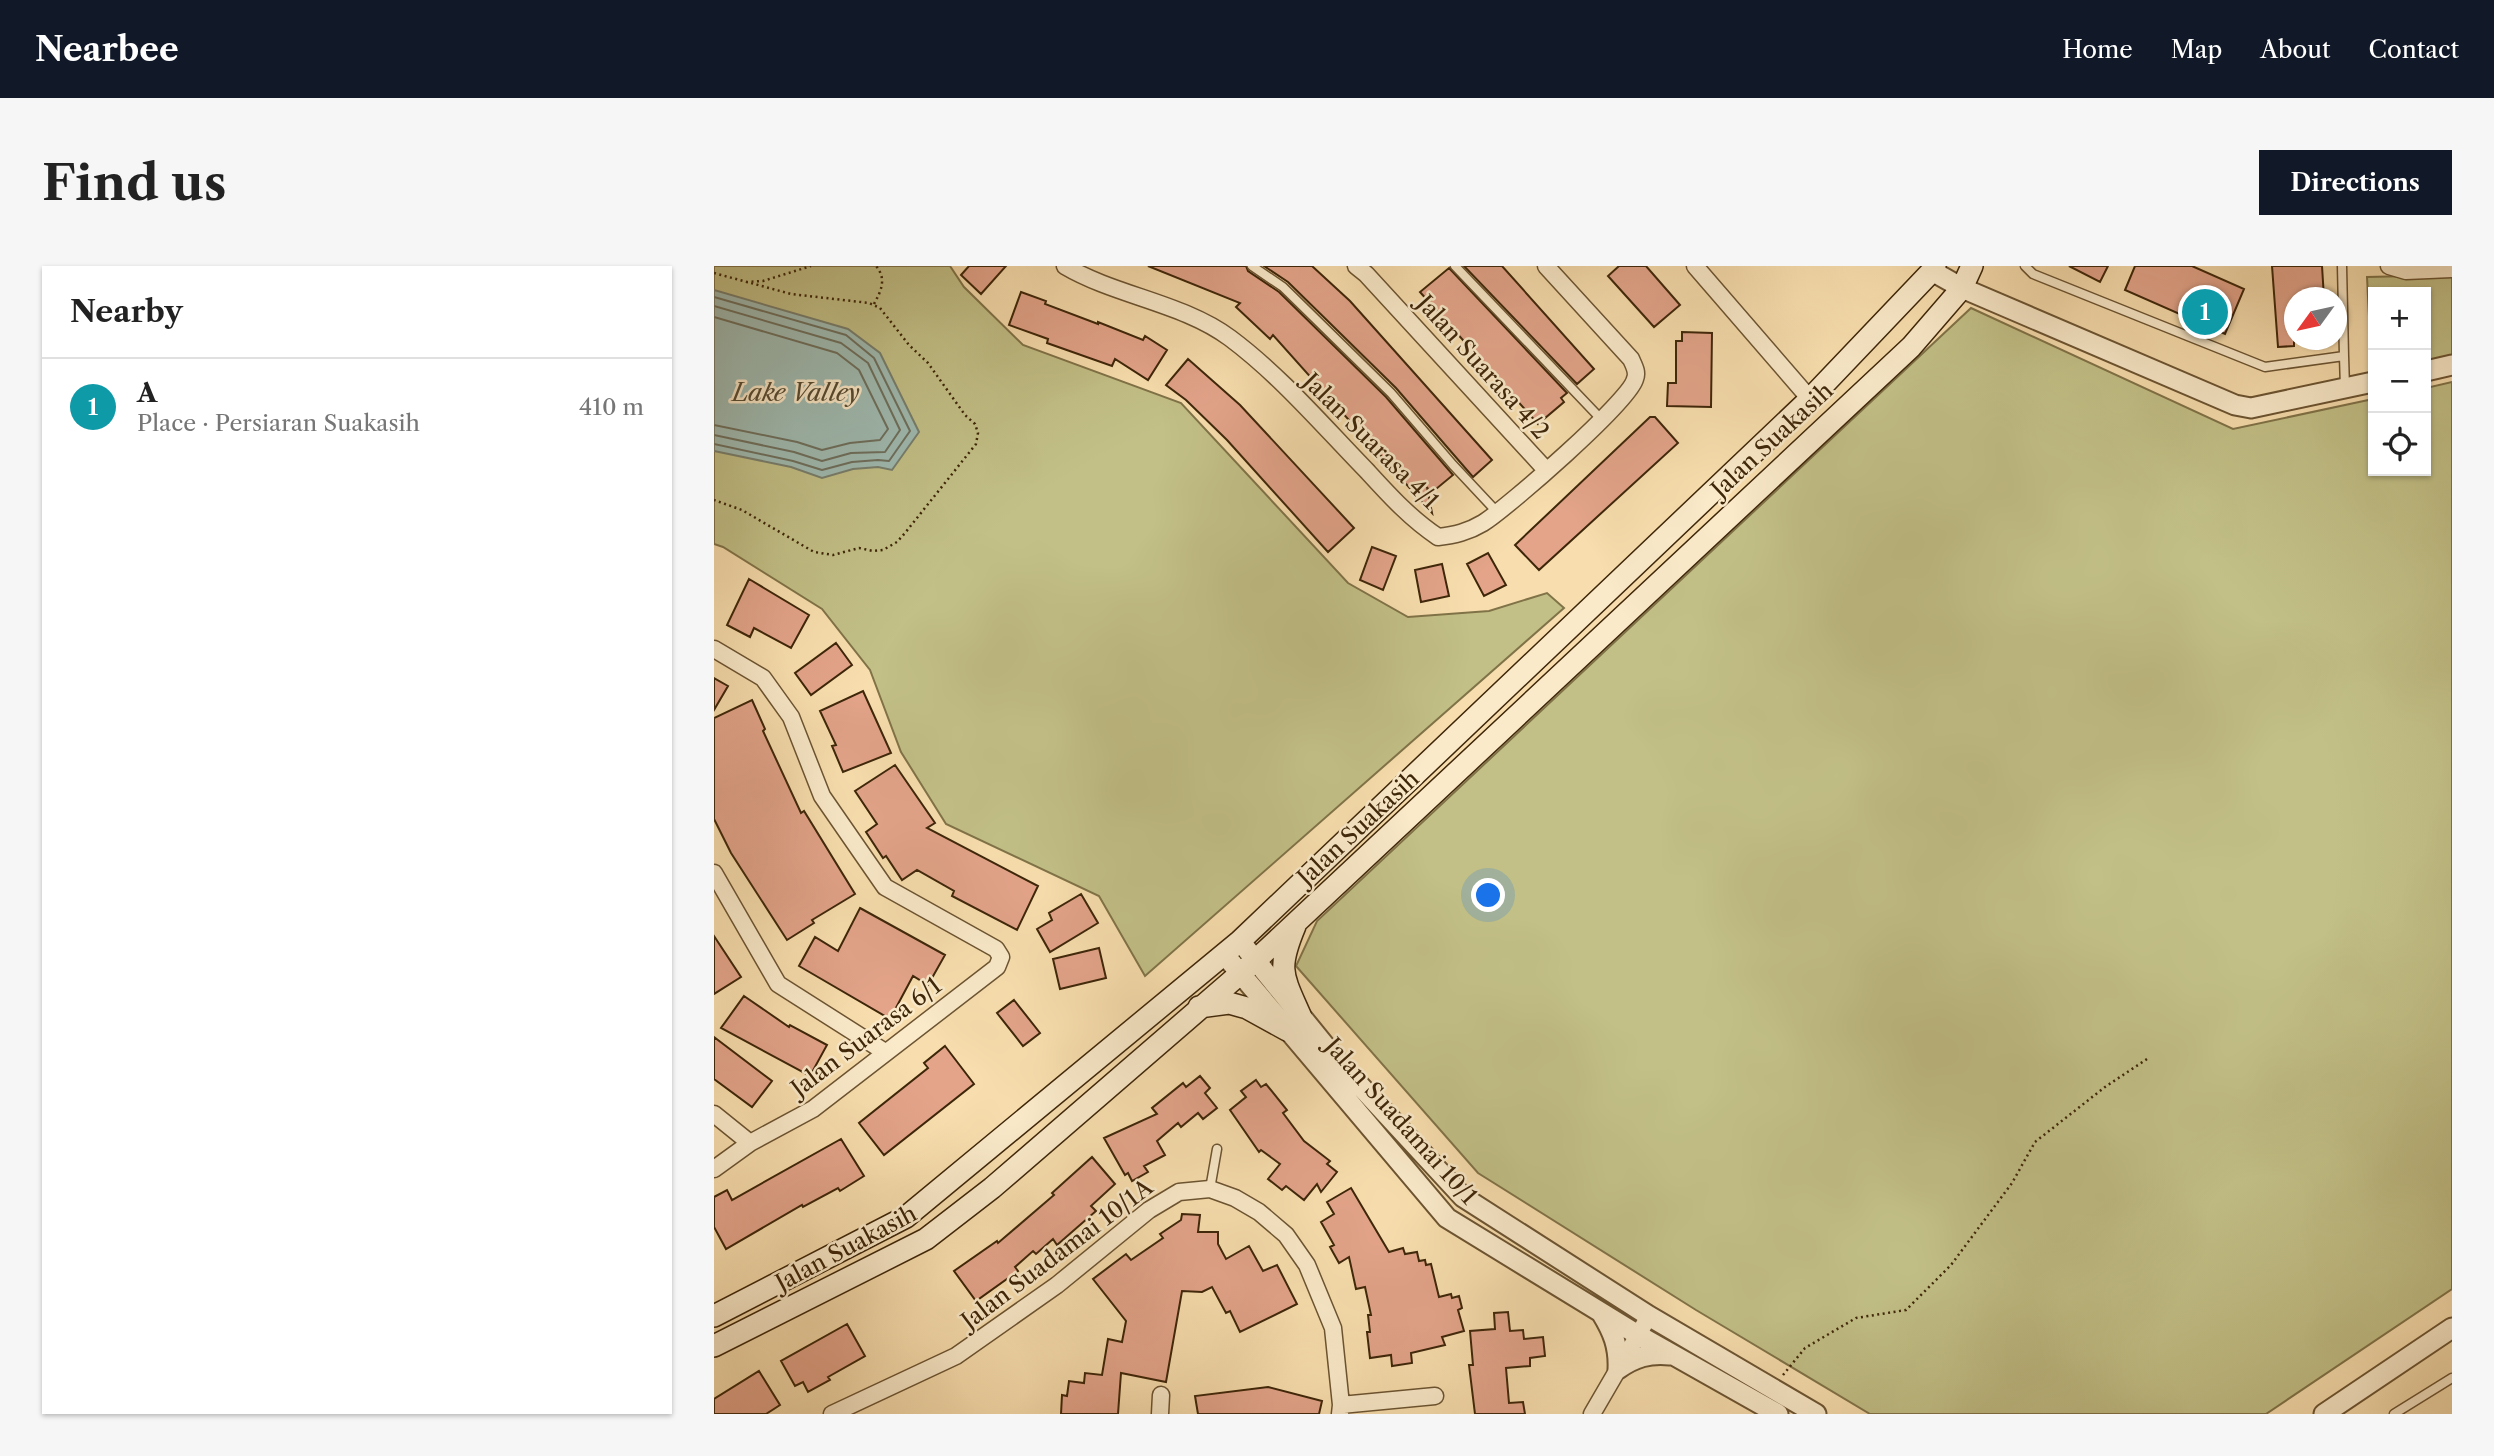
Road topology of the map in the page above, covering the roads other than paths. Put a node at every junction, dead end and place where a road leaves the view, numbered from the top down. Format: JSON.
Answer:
{"nodes":[{"id":1,"x":1065,"y":266,"type":"edge"},
{"id":2,"x":1252,"y":266,"type":"edge"},
{"id":3,"x":1356,"y":266,"type":"edge"},
{"id":4,"x":1455,"y":266,"type":"edge"},
{"id":5,"x":1546,"y":266,"type":"edge"},
{"id":6,"x":1695,"y":266,"type":"edge"},
{"id":7,"x":1972,"y":266,"type":"edge"},
{"id":8,"x":2025,"y":266,"type":"edge"},
{"id":9,"x":2342,"y":266,"type":"edge"},
{"id":10,"x":2389,"y":266,"type":"edge"},
{"id":11,"x":1934,"y":269,"type":"edge"},
{"id":12,"x":2452,"y":270,"type":"edge"},
{"id":13,"x":1962,"y":288,"type":"junction"},
{"id":14,"x":2344,"y":356,"type":"junction"},
{"id":15,"x":2452,"y":365,"type":"edge"},
{"id":16,"x":2431,"y":370,"type":"edge"},
{"id":17,"x":2368,"y":383,"type":"edge"},
{"id":18,"x":2345,"y":388,"type":"junction"},
{"id":19,"x":1810,"y":399,"type":"junction"},
{"id":20,"x":1601,"y":421,"type":"junction"},
{"id":21,"x":1546,"y":470,"type":"junction"},
{"id":22,"x":1497,"y":512,"type":"junction"},
{"id":23,"x":714,"y":649,"type":"edge"},
{"id":24,"x":714,"y":873,"type":"edge"},
{"id":25,"x":1297,"y":921,"type":"junction"},
{"id":26,"x":1232,"y":947,"type":"junction"},
{"id":27,"x":1256,"y":960,"type":"junction"},
{"id":28,"x":1239,"y":974,"type":"junction"},
{"id":29,"x":1199,"y":1007,"type":"junction"},
{"id":30,"x":1293,"y":1022,"type":"junction"},
{"id":31,"x":885,"y":1052,"type":"junction"},
{"id":32,"x":714,"y":1114,"type":"edge"},
{"id":33,"x":750,"y":1143,"type":"junction"},
{"id":34,"x":1217,"y":1149,"type":"dead end"},
{"id":35,"x":714,"y":1169,"type":"edge"},
{"id":36,"x":1210,"y":1189,"type":"junction"},
{"id":37,"x":1601,"y":1311,"type":"junction"},
{"id":38,"x":714,"y":1316,"type":"edge"},
{"id":39,"x":1649,"y":1316,"type":"junction"},
{"id":40,"x":2452,"y":1328,"type":"edge"},
{"id":41,"x":1638,"y":1335,"type":"junction"},
{"id":42,"x":714,"y":1346,"type":"edge"},
{"id":43,"x":1674,"y":1355,"type":"junction"},
{"id":44,"x":1618,"y":1369,"type":"junction"},
{"id":45,"x":2452,"y":1378,"type":"edge"},
{"id":46,"x":1161,"y":1395,"type":"dead end"},
{"id":47,"x":1435,"y":1396,"type":"dead end"},
{"id":48,"x":1340,"y":1410,"type":"edge"},
{"id":49,"x":832,"y":1414,"type":"edge"},
{"id":50,"x":1160,"y":1414,"type":"edge"},
{"id":51,"x":1592,"y":1414,"type":"edge"},
{"id":52,"x":1778,"y":1414,"type":"edge"},
{"id":53,"x":1815,"y":1414,"type":"edge"},
{"id":54,"x":2324,"y":1414,"type":"edge"},
{"id":55,"x":2394,"y":1414,"type":"edge"}],
"edges":[{"from":1,"to":22,"type":"street","name":"Jalan Suarasa 4/1"},
{"from":2,"to":22,"type":"lane"},
{"from":3,"to":21,"type":"street","name":"Jalan Suarasa 4/2"},
{"from":4,"to":20,"type":"lane"},
{"from":5,"to":20,"type":"street","name":"Jalan Suarasa 4/1"},
{"from":6,"to":19,"type":"street"},
{"from":7,"to":13,"type":"main road","name":"Jalan Suakasih"},
{"from":8,"to":14,"type":"lane"},
{"from":9,"to":14,"type":"lane"},
{"from":10,"to":12,"type":"street"},
{"from":11,"to":13,"type":"street"},
{"from":11,"to":19,"type":"main road","name":"Jalan Suakasih"},
{"from":13,"to":18,"type":"street"},
{"from":13,"to":25,"type":"main road","name":"Jalan Suakasih"},
{"from":14,"to":18,"type":"lane"},
{"from":15,"to":16,"type":"street"},
{"from":17,"to":18,"type":"street"},
{"from":19,"to":26,"type":"main road","name":"Jalan Suakasih"},
{"from":20,"to":21,"type":"street","name":"Jalan Suarasa 4/1"},
{"from":21,"to":22,"type":"street","name":"Jalan Suarasa 4/1"},
{"from":23,"to":31,"type":"street","name":"Jalan Suarasa 6/1"},
{"from":24,"to":31,"type":"street"},
{"from":25,"to":27,"type":"main road","name":"Jalan Suakasih"},
{"from":25,"to":30,"type":"main road"},
{"from":26,"to":27,"type":"street","name":"Jalan Suadamai 10/1"},
{"from":26,"to":28,"type":"street","name":"Jalan Suadamai 10/1"},
{"from":26,"to":38,"type":"main road","name":"Jalan Suakasih"},
{"from":27,"to":28,"type":"main road","name":"Jalan Suakasih"},
{"from":27,"to":30,"type":"street","name":"Jalan Suadamai 10/1"},
{"from":28,"to":29,"type":"main road","name":"Jalan Suakasih"},
{"from":28,"to":30,"type":"street","name":"Jalan Suadamai 10/1"},
{"from":29,"to":30,"type":"main road"},
{"from":29,"to":42,"type":"main road","name":"Jalan Suakasih"},
{"from":30,"to":37,"type":"street","name":"Jalan Suadamai 10/1"},
{"from":30,"to":39,"type":"street","name":"Jalan Suadamai 10/1"},
{"from":31,"to":33,"type":"street","name":"Jalan Suarasa 6/1"},
{"from":32,"to":33,"type":"street"},
{"from":33,"to":35,"type":"street","name":"Jalan Suarasa 6/1"},
{"from":34,"to":36,"type":"lane"},
{"from":36,"to":48,"type":"street"},
{"from":36,"to":49,"type":"street","name":"Jalan Suadamai 10/1A"},
{"from":37,"to":41,"type":"street","name":"Jalan Suadamai 10/1"},
{"from":37,"to":44,"type":"street"},
{"from":39,"to":41,"type":"street"},
{"from":39,"to":53,"type":"street","name":"Jalan Suadamai 10/1"},
{"from":40,"to":54,"type":"street"},
{"from":41,"to":43,"type":"street","name":"Jalan Suadamai 10/1"},
{"from":41,"to":44,"type":"street"},
{"from":43,"to":44,"type":"street"},
{"from":43,"to":52,"type":"street","name":"Jalan Suadamai 10/1"},
{"from":44,"to":51,"type":"street"},
{"from":45,"to":55,"type":"lane"},
{"from":46,"to":50,"type":"street"},
{"from":47,"to":48,"type":"street"}]}
